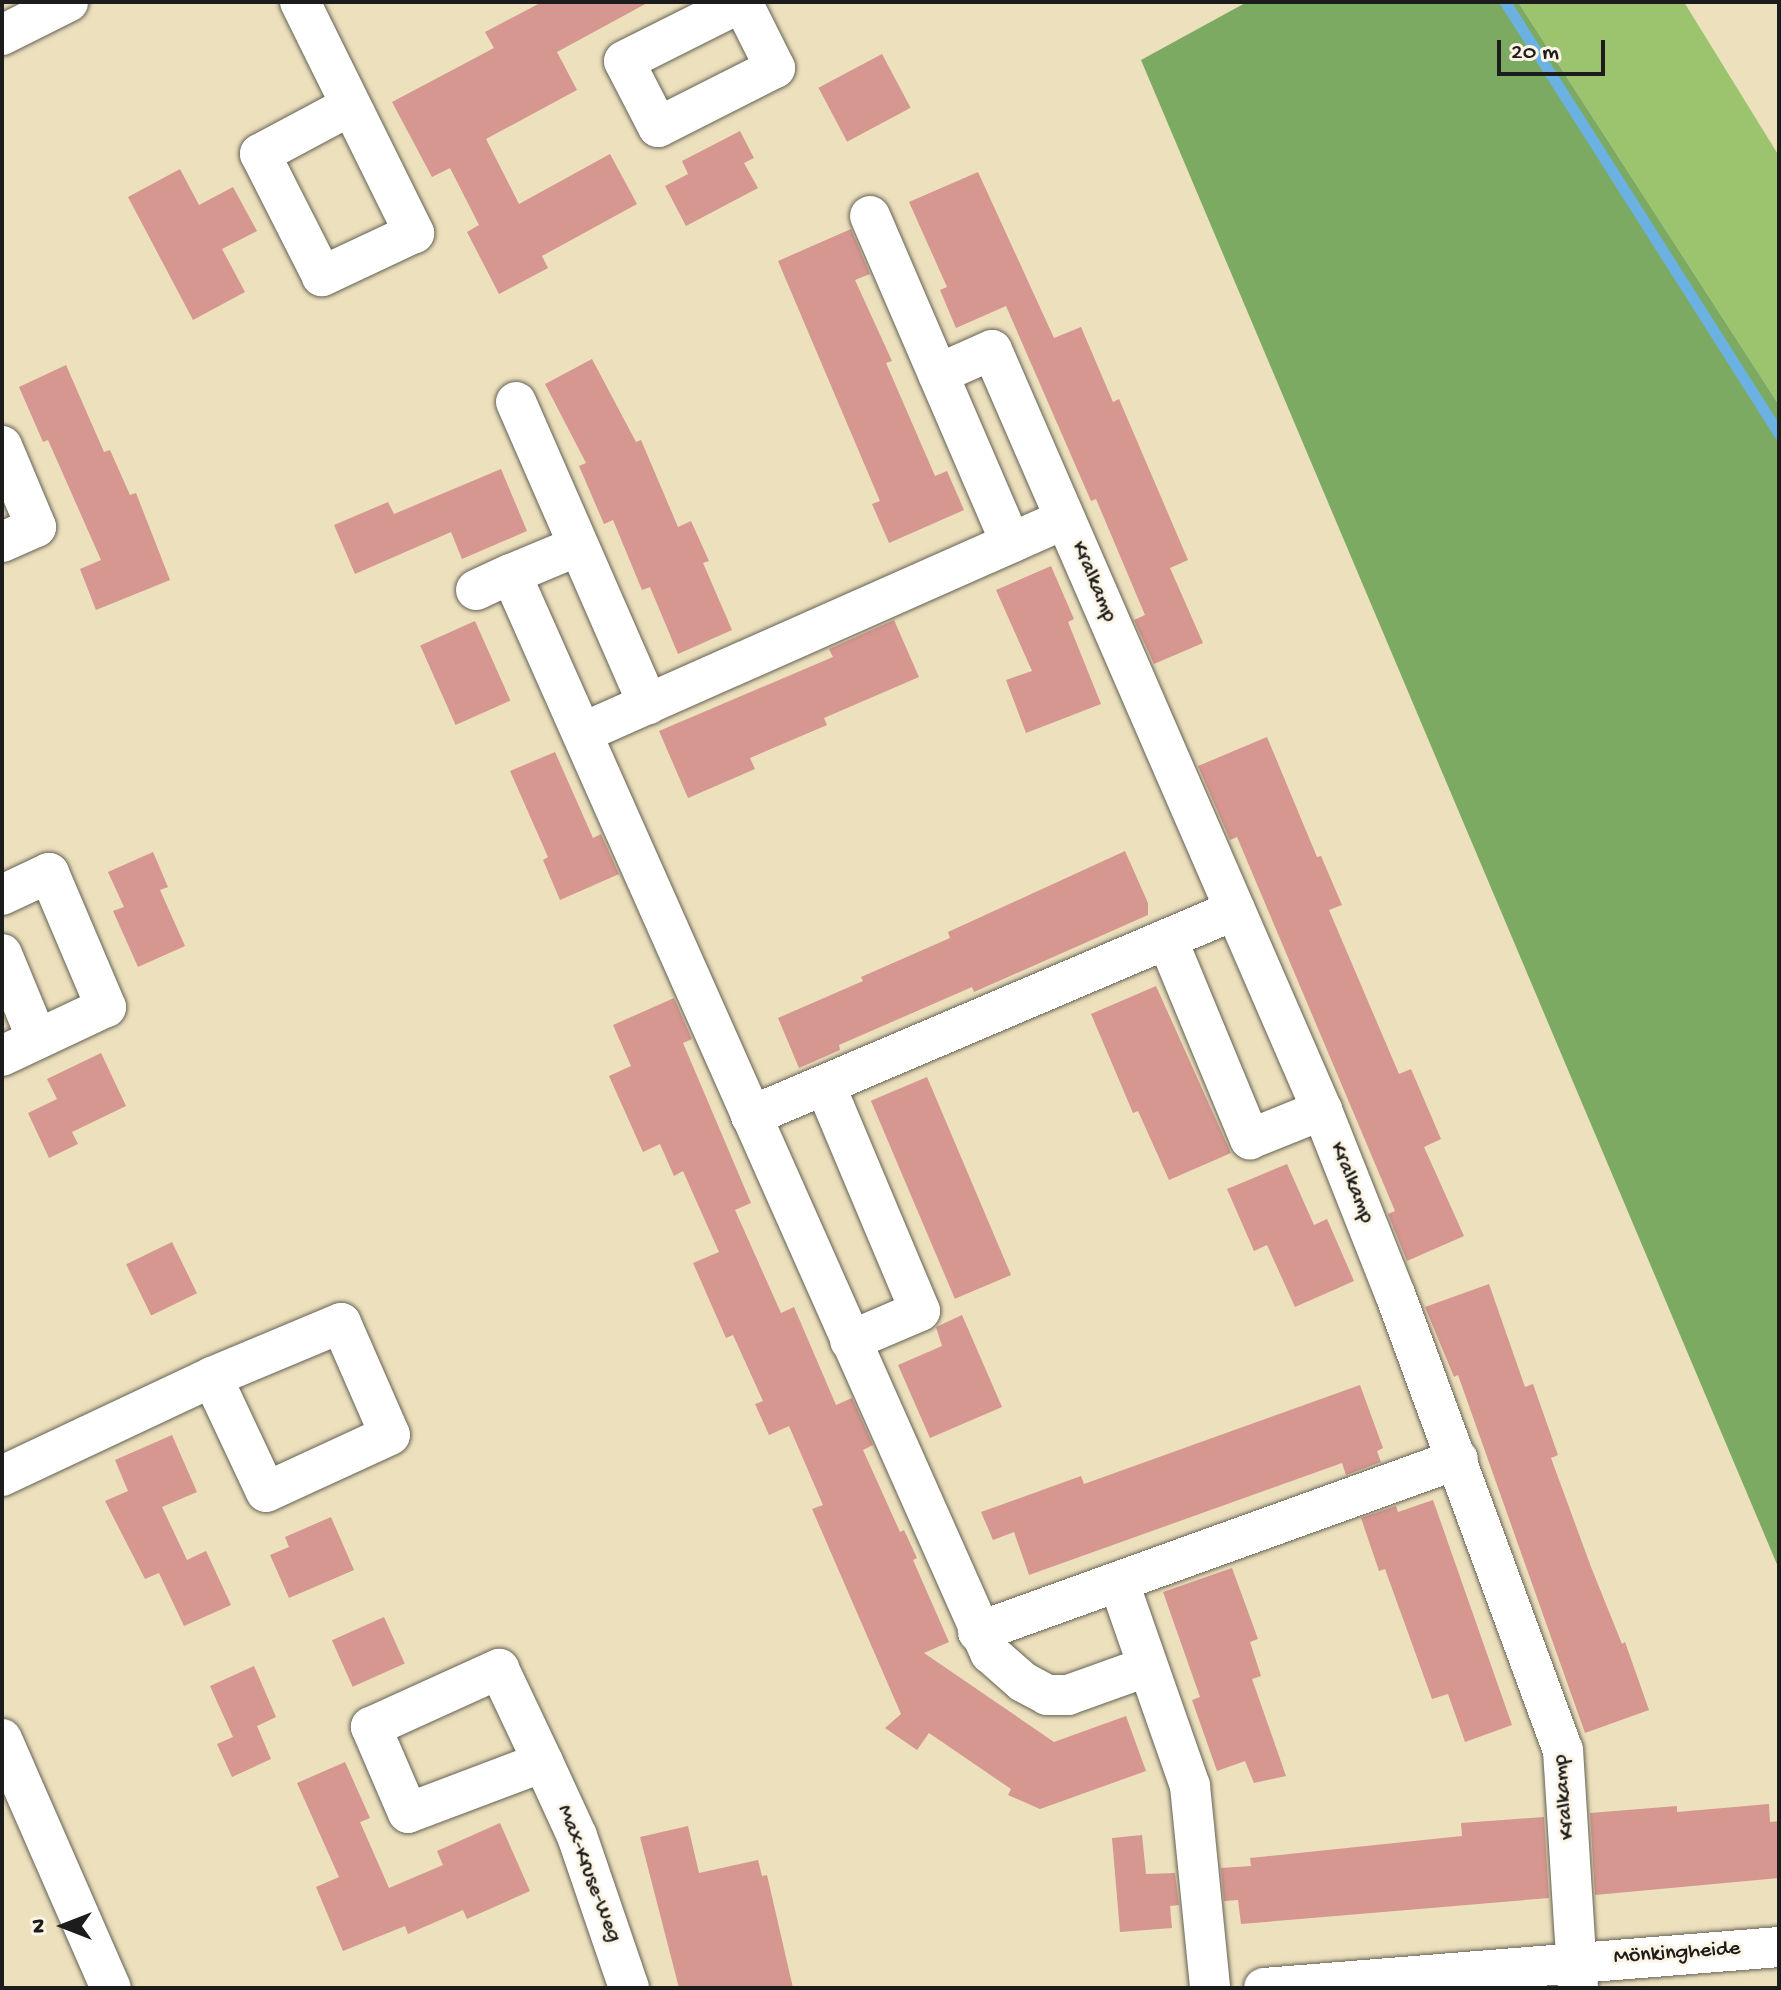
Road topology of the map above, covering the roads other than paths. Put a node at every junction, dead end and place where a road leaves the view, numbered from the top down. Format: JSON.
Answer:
{"nodes":[{"id":1,"x":68,"y":2,"type":"edge"},
{"id":2,"x":300,"y":2,"type":"edge"},
{"id":3,"x":2,"y":35,"type":"edge"},
{"id":4,"x":350,"y":106,"type":"dead end"},
{"id":5,"x":870,"y":216,"type":"dead end"},
{"id":6,"x":938,"y":374,"type":"junction"},
{"id":7,"x":516,"y":402,"type":"dead end"},
{"id":8,"x":2,"y":446,"type":"edge"},
{"id":9,"x":1065,"y":519,"type":"junction"},
{"id":10,"x":2,"y":542,"type":"edge"},
{"id":11,"x":1011,"y":543,"type":"junction"},
{"id":12,"x":578,"y":546,"type":"junction"},
{"id":13,"x":648,"y":704,"type":"junction"},
{"id":14,"x":582,"y":733,"type":"junction"},
{"id":15,"x":2,"y":895,"type":"edge"},
{"id":16,"x":1235,"y":910,"type":"junction"},
{"id":17,"x":1167,"y":939,"type":"junction"},
{"id":18,"x":2,"y":954,"type":"edge"},
{"id":19,"x":19,"y":1048,"type":"edge"},
{"id":20,"x":825,"y":1085,"type":"junction"},
{"id":21,"x":1322,"y":1110,"type":"junction"},
{"id":22,"x":751,"y":1116,"type":"junction"},
{"id":23,"x":850,"y":1341,"type":"junction"},
{"id":24,"x":212,"y":1377,"type":"junction"},
{"id":25,"x":1458,"y":1459,"type":"junction"},
{"id":26,"x":2,"y":1476,"type":"edge"},
{"id":27,"x":1119,"y":1583,"type":"junction"},
{"id":28,"x":978,"y":1632,"type":"junction"},
{"id":29,"x":1146,"y":1667,"type":"junction"},
{"id":30,"x":2,"y":1739,"type":"edge"},
{"id":31,"x":543,"y":1762,"type":"dead end"},
{"id":32,"x":1779,"y":1947,"type":"edge"},
{"id":33,"x":1577,"y":1974,"type":"edge"},
{"id":34,"x":111,"y":1988,"type":"edge"},
{"id":35,"x":629,"y":1988,"type":"edge"},
{"id":36,"x":1210,"y":1988,"type":"edge"},
{"id":37,"x":1264,"y":1988,"type":"edge"}],
"edges":[{"from":1,"to":3,"type":"street"},
{"from":2,"to":4,"type":"street"},
{"from":5,"to":6,"type":"street"},
{"from":6,"to":9,"type":"street","name":"Kralkamp"},
{"from":6,"to":11,"type":"street"},
{"from":7,"to":12,"type":"street"},
{"from":8,"to":10,"type":"street"},
{"from":9,"to":11,"type":"street","name":"Kralkamp"},
{"from":9,"to":16,"type":"street","name":"Kralkamp"},
{"from":11,"to":13,"type":"street","name":"Kralkamp"},
{"from":12,"to":13,"type":"street"},
{"from":12,"to":14,"type":"street"},
{"from":13,"to":14,"type":"street","name":"Kralkamp"},
{"from":14,"to":22,"type":"street"},
{"from":15,"to":19,"type":"street"},
{"from":16,"to":17,"type":"street"},
{"from":16,"to":21,"type":"street","name":"Kralkamp"},
{"from":17,"to":20,"type":"street"},
{"from":17,"to":21,"type":"street"},
{"from":18,"to":19,"type":"street"},
{"from":20,"to":22,"type":"street"},
{"from":20,"to":23,"type":"street"},
{"from":21,"to":25,"type":"street","name":"Kralkamp"},
{"from":22,"to":23,"type":"street"},
{"from":23,"to":28,"type":"street"},
{"from":24,"to":24,"type":"street"},
{"from":24,"to":26,"type":"street"},
{"from":25,"to":27,"type":"street"},
{"from":25,"to":33,"type":"street","name":"Kralkamp"},
{"from":27,"to":28,"type":"street"},
{"from":27,"to":29,"type":"street"},
{"from":28,"to":29,"type":"street"},
{"from":29,"to":36,"type":"street"},
{"from":30,"to":34,"type":"street"},
{"from":31,"to":35,"type":"street","name":"Max-Kruse-Weg"},
{"from":32,"to":33,"type":"street","name":"Mönkingheide"},
{"from":33,"to":37,"type":"street","name":"Mönkingheide"}]}
